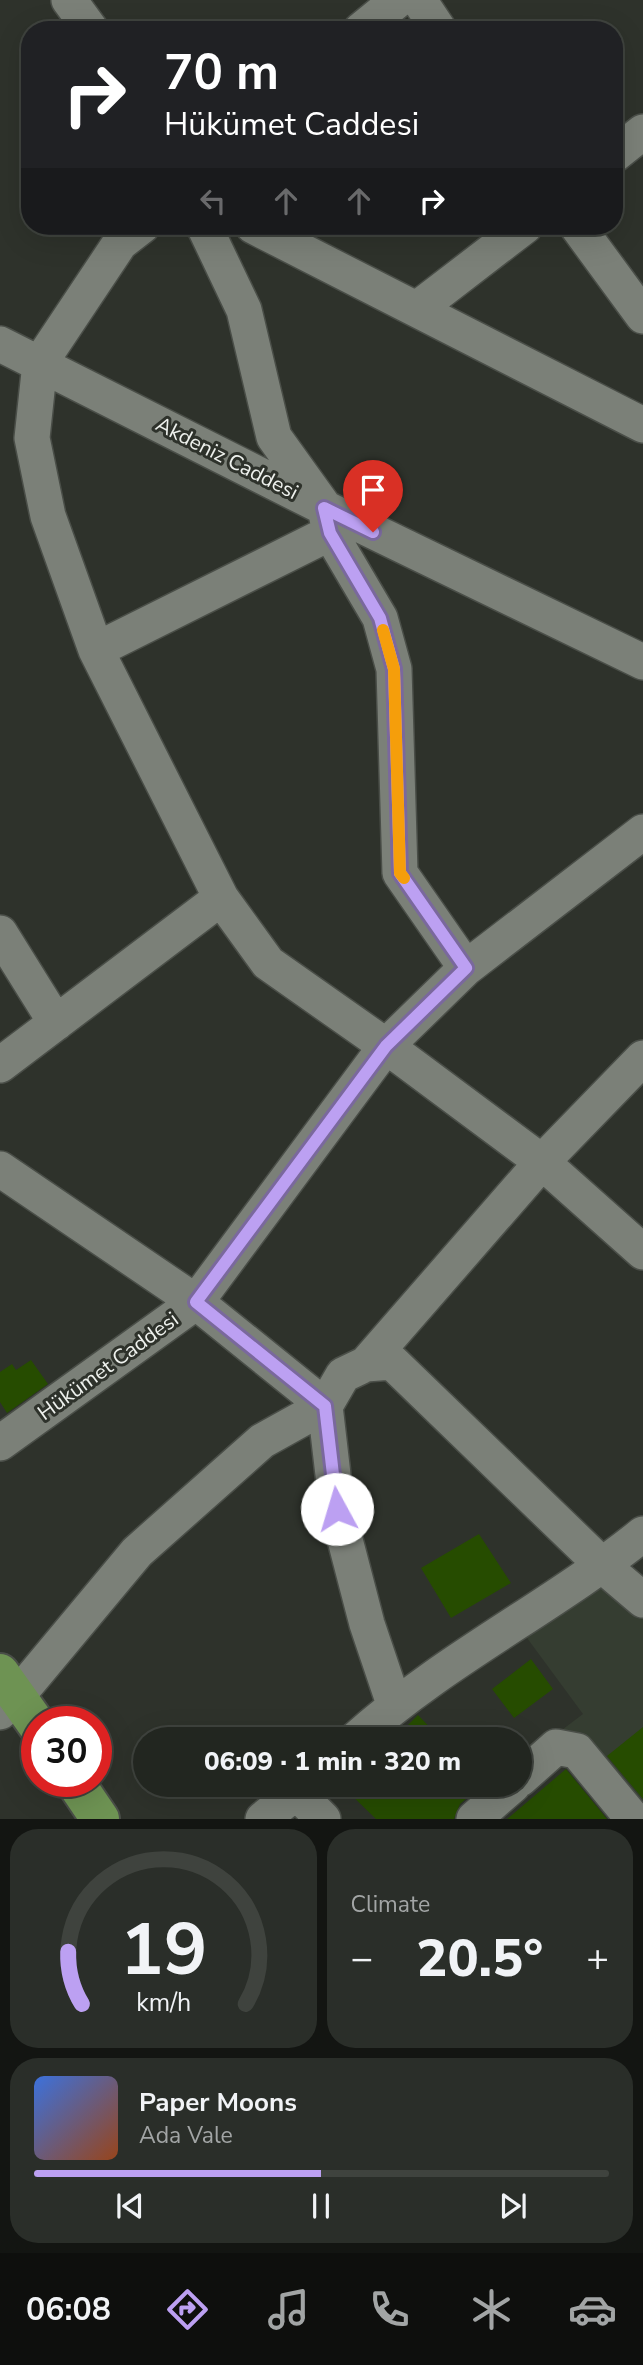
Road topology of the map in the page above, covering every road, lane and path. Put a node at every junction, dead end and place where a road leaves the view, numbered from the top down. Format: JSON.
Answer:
{"nodes":[{"id":1,"x":69,"y":0,"type":"edge"},
{"id":2,"x":398,"y":0,"type":"edge"},
{"id":3,"x":419,"y":0,"type":"edge"},
{"id":4,"x":84,"y":21,"type":"edge"},
{"id":5,"x":372,"y":21,"type":"edge"},
{"id":6,"x":433,"y":21,"type":"edge"},
{"id":7,"x":643,"y":132,"type":"edge"},
{"id":8,"x":623,"y":148,"type":"edge"},
{"id":9,"x":130,"y":235,"type":"edge"},
{"id":10,"x":208,"y":235,"type":"edge"},
{"id":11,"x":271,"y":235,"type":"edge"},
{"id":12,"x":513,"y":235,"type":"edge"},
{"id":13,"x":584,"y":235,"type":"edge"},
{"id":14,"x":417,"y":309,"type":"junction"},
{"id":15,"x":643,"y":316,"type":"edge"},
{"id":16,"x":0,"y":344,"type":"edge"},
{"id":17,"x":40,"y":363,"type":"junction"},
{"id":18,"x":643,"y":425,"type":"edge"},
{"id":19,"x":327,"y":521,"type":"junction"},
{"id":20,"x":96,"y":650,"type":"junction"},
{"id":21,"x":643,"y":662,"type":"edge"},
{"id":22,"x":643,"y":832,"type":"edge"},
{"id":23,"x":220,"y":898,"type":"junction"},
{"id":24,"x":0,"y":933,"type":"edge"},
{"id":25,"x":466,"y":968,"type":"junction"},
{"id":26,"x":56,"y":1023,"type":"junction"},
{"id":27,"x":386,"y":1046,"type":"junction"},
{"id":28,"x":643,"y":1058,"type":"edge"},
{"id":29,"x":0,"y":1065,"type":"edge"},
{"id":30,"x":542,"y":1162,"type":"junction"},
{"id":31,"x":0,"y":1170,"type":"edge"},
{"id":32,"x":643,"y":1252,"type":"edge"},
{"id":33,"x":196,"y":1302,"type":"junction"},
{"id":34,"x":366,"y":1364,"type":"junction"},
{"id":35,"x":325,"y":1406,"type":"junction"},
{"id":36,"x":0,"y":1443,"type":"edge"},
{"id":37,"x":643,"y":1534,"type":"edge"},
{"id":38,"x":603,"y":1566,"type":"junction"},
{"id":39,"x":643,"y":1600,"type":"edge"},
{"id":40,"x":13,"y":1701,"type":"edge"},
{"id":41,"x":394,"y":1704,"type":"junction"},
{"id":42,"x":369,"y":1727,"type":"edge"},
{"id":43,"x":532,"y":1769,"type":"edge"},
{"id":44,"x":85,"y":1797,"type":"edge"},
{"id":45,"x":290,"y":1797,"type":"edge"},
{"id":46,"x":306,"y":1797,"type":"edge"},
{"id":47,"x":499,"y":1797,"type":"edge"},
{"id":48,"x":100,"y":1819,"type":"edge"},
{"id":49,"x":263,"y":1819,"type":"edge"},
{"id":50,"x":323,"y":1819,"type":"edge"},
{"id":51,"x":474,"y":1819,"type":"edge"},
{"id":52,"x":633,"y":1819,"type":"edge"}],
"edges":[{"from":1,"to":4,"type":"street"},
{"from":2,"to":5,"type":"street"},
{"from":3,"to":6,"type":"street"},
{"from":7,"to":8,"type":"street"},
{"from":9,"to":17,"type":"street"},
{"from":10,"to":19,"type":"street"},
{"from":11,"to":14,"type":"street"},
{"from":12,"to":14,"type":"street"},
{"from":13,"to":15,"type":"street"},
{"from":14,"to":18,"type":"street"},
{"from":16,"to":17,"type":"street","name":"Akdeniz Caddesi"},
{"from":17,"to":19,"type":"street","name":"Akdeniz Caddesi"},
{"from":17,"to":20,"type":"street"},
{"from":19,"to":20,"type":"street"},
{"from":19,"to":21,"type":"street","name":"Akdeniz Caddesi"},
{"from":19,"to":25,"type":"street"},
{"from":20,"to":23,"type":"street"},
{"from":22,"to":25,"type":"street","name":"Hükümet Caddesi"},
{"from":23,"to":26,"type":"street"},
{"from":23,"to":27,"type":"street"},
{"from":24,"to":26,"type":"street"},
{"from":25,"to":27,"type":"street","name":"Hükümet Caddesi"},
{"from":26,"to":29,"type":"street"},
{"from":27,"to":30,"type":"street"},
{"from":27,"to":33,"type":"street","name":"Hükümet Caddesi"},
{"from":28,"to":30,"type":"street"},
{"from":30,"to":32,"type":"street"},
{"from":30,"to":34,"type":"street"},
{"from":31,"to":33,"type":"street"},
{"from":33,"to":35,"type":"street"},
{"from":33,"to":36,"type":"street","name":"Hükümet Caddesi"},
{"from":34,"to":35,"type":"street"},
{"from":34,"to":38,"type":"street"},
{"from":35,"to":40,"type":"street"},
{"from":35,"to":41,"type":"street"},
{"from":37,"to":38,"type":"street"},
{"from":38,"to":39,"type":"street"},
{"from":38,"to":41,"type":"street"},
{"from":41,"to":42,"type":"street"},
{"from":43,"to":52,"type":"street"},
{"from":44,"to":48,"type":"main road"},
{"from":45,"to":49,"type":"street"},
{"from":46,"to":50,"type":"street"},
{"from":47,"to":51,"type":"street"}]}
